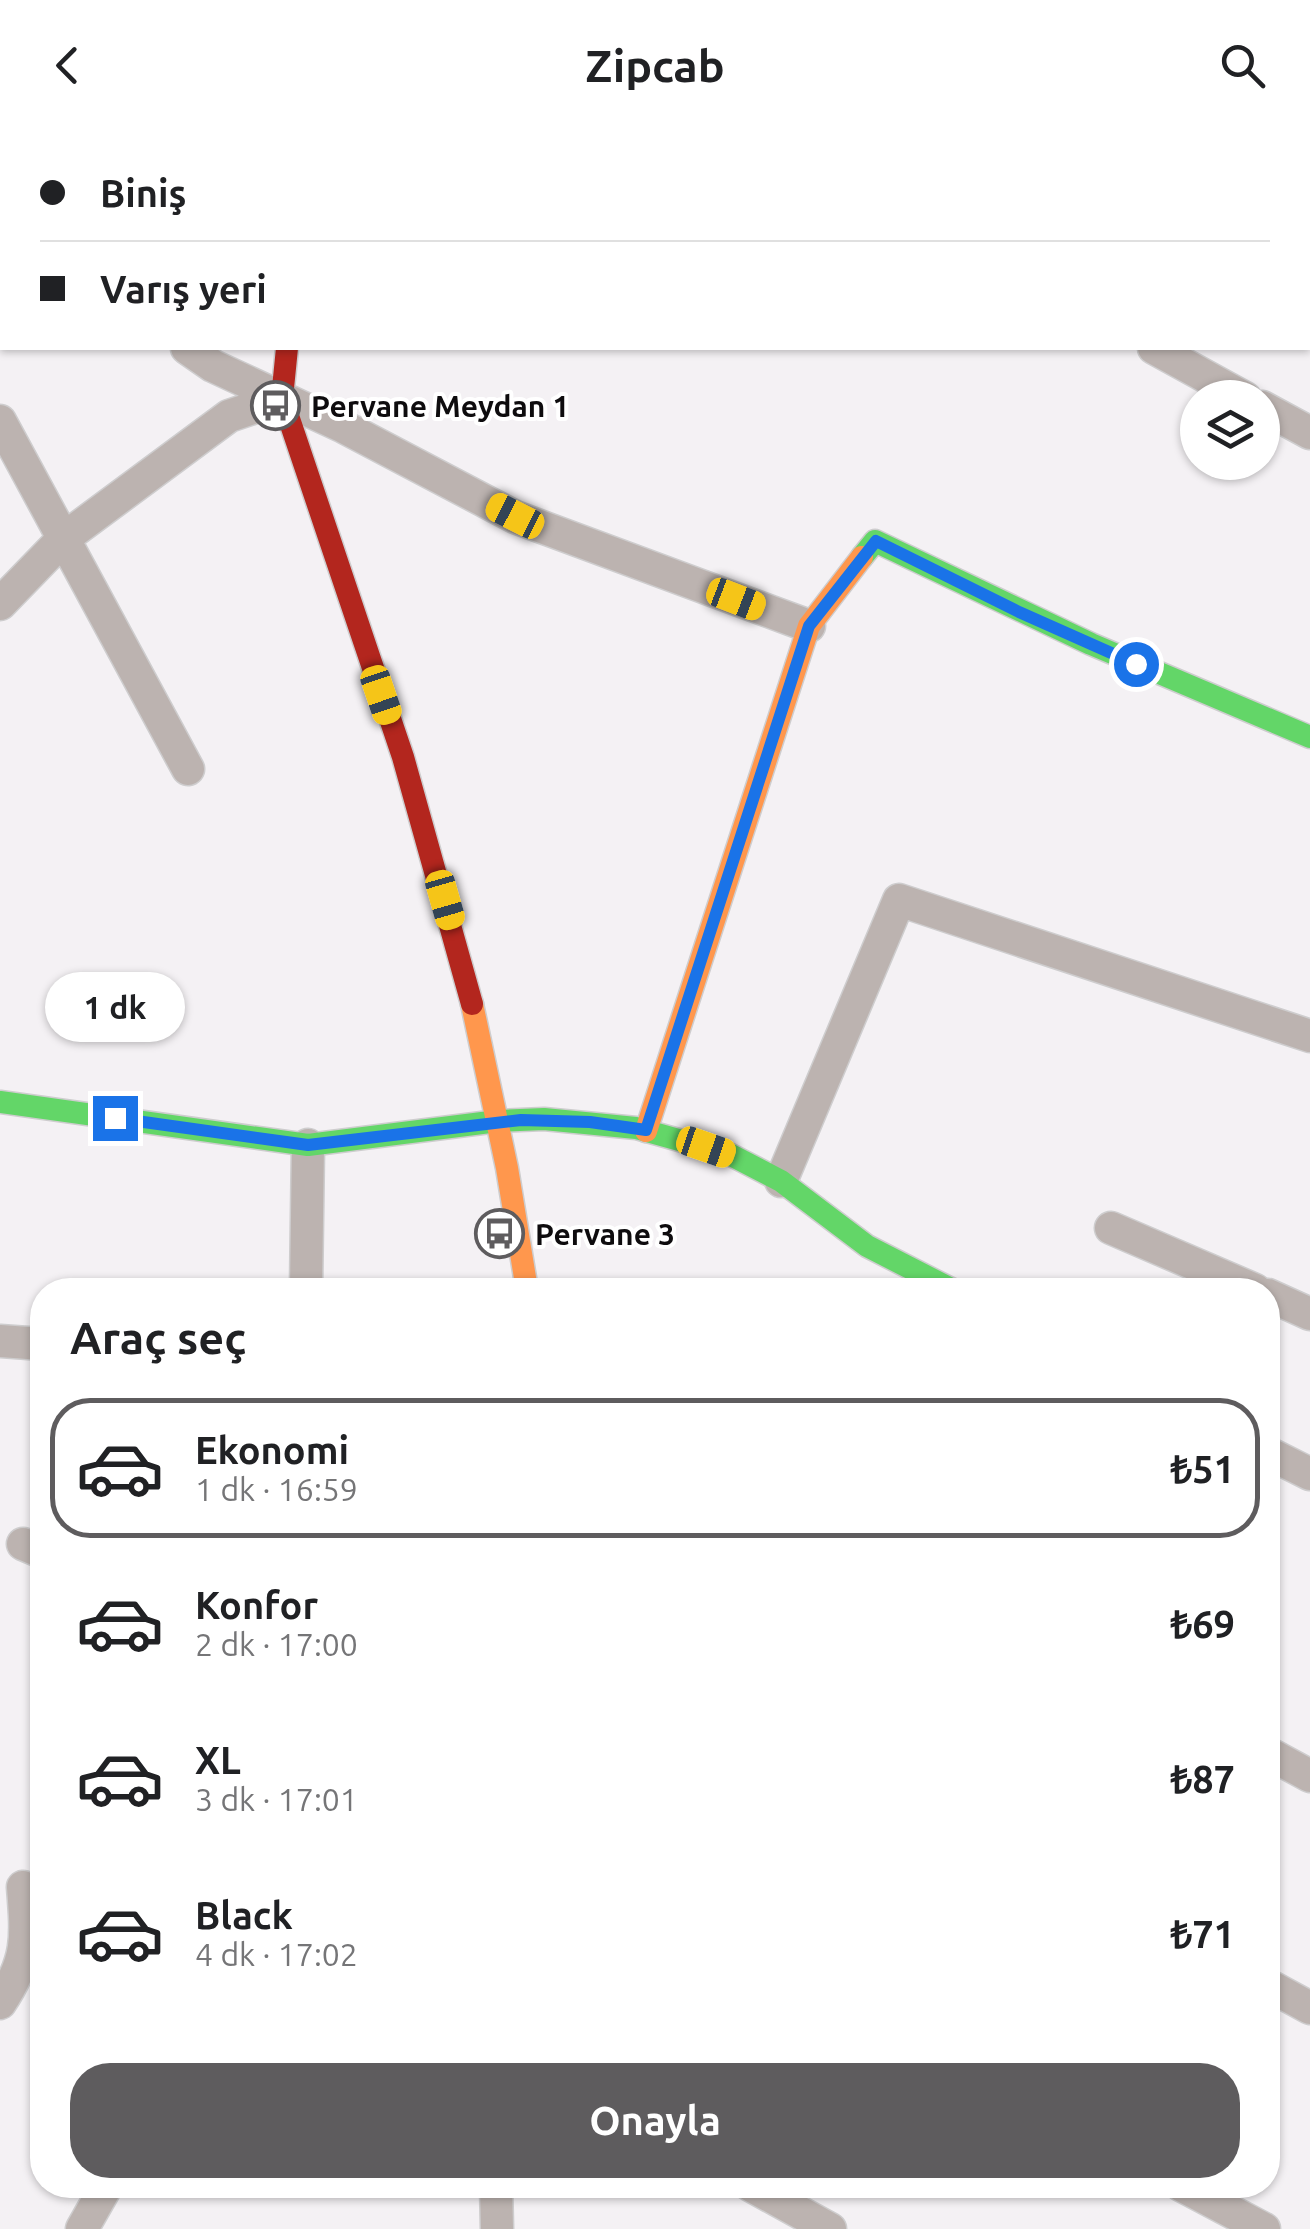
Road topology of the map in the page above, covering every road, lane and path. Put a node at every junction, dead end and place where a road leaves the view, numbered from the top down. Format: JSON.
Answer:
{"nodes":[{"id":1,"x":190,"y":350,"type":"edge"},
{"id":2,"x":287,"y":350,"type":"edge"},
{"id":3,"x":1158,"y":350,"type":"edge"},
{"id":4,"x":1212,"y":380,"type":"edge"},
{"id":5,"x":282,"y":398,"type":"junction"},
{"id":6,"x":1280,"y":417,"type":"edge"},
{"id":7,"x":0,"y":421,"type":"edge"},
{"id":8,"x":1310,"y":433,"type":"edge"},
{"id":9,"x":63,"y":540,"type":"junction"},
{"id":10,"x":0,"y":604,"type":"edge"},
{"id":11,"x":809,"y":626,"type":"junction"},
{"id":12,"x":1310,"y":736,"type":"edge"},
{"id":13,"x":188,"y":768,"type":"dead end"},
{"id":14,"x":1310,"y":1036,"type":"edge"},
{"id":15,"x":0,"y":1102,"type":"edge"},
{"id":16,"x":498,"y":1122,"type":"junction"},
{"id":17,"x":646,"y":1130,"type":"junction"},
{"id":18,"x":308,"y":1145,"type":"junction"},
{"id":19,"x":782,"y":1181,"type":"junction"},
{"id":20,"x":1111,"y":1228,"type":"dead end"},
{"id":21,"x":306,"y":1278,"type":"edge"},
{"id":22,"x":526,"y":1278,"type":"edge"},
{"id":23,"x":930,"y":1278,"type":"edge"},
{"id":24,"x":1227,"y":1278,"type":"edge"},
{"id":25,"x":1280,"y":1300,"type":"edge"},
{"id":26,"x":1310,"y":1314,"type":"edge"},
{"id":27,"x":0,"y":1341,"type":"edge"},
{"id":28,"x":30,"y":1343,"type":"edge"},
{"id":29,"x":1280,"y":1458,"type":"edge"},
{"id":30,"x":1310,"y":1474,"type":"edge"},
{"id":31,"x":1280,"y":1760,"type":"edge"},
{"id":32,"x":1310,"y":1776,"type":"edge"},
{"id":33,"x":24,"y":1886,"type":"dead end"},
{"id":34,"x":1280,"y":1992,"type":"edge"},
{"id":35,"x":0,"y":2002,"type":"edge"},
{"id":36,"x":1310,"y":2008,"type":"edge"},
{"id":37,"x":100,"y":2198,"type":"edge"},
{"id":38,"x":496,"y":2198,"type":"edge"},
{"id":39,"x":774,"y":2198,"type":"edge"},
{"id":40,"x":1206,"y":2198,"type":"edge"},
{"id":41,"x":82,"y":2229,"type":"edge"},
{"id":42,"x":497,"y":2229,"type":"edge"},
{"id":43,"x":830,"y":2229,"type":"edge"},
{"id":44,"x":1264,"y":2229,"type":"edge"}],
"edges":[{"from":1,"to":5,"type":"street"},
{"from":2,"to":5,"type":"street"},
{"from":3,"to":4,"type":"street"},
{"from":5,"to":9,"type":"street"},
{"from":5,"to":11,"type":"street"},
{"from":5,"to":16,"type":"street"},
{"from":6,"to":8,"type":"street"},
{"from":7,"to":9,"type":"street"},
{"from":9,"to":10,"type":"street"},
{"from":9,"to":13,"type":"street"},
{"from":11,"to":12,"type":"street"},
{"from":11,"to":17,"type":"street"},
{"from":14,"to":19,"type":"street"},
{"from":15,"to":18,"type":"street"},
{"from":16,"to":17,"type":"street"},
{"from":16,"to":18,"type":"street"},
{"from":16,"to":22,"type":"street"},
{"from":17,"to":19,"type":"street"},
{"from":18,"to":21,"type":"street"},
{"from":19,"to":23,"type":"street"},
{"from":20,"to":24,"type":"street"},
{"from":25,"to":26,"type":"street"},
{"from":27,"to":28,"type":"street"},
{"from":29,"to":30,"type":"street"},
{"from":31,"to":32,"type":"street"},
{"from":33,"to":35,"type":"street"},
{"from":34,"to":36,"type":"street"},
{"from":37,"to":41,"type":"street"},
{"from":38,"to":42,"type":"street"},
{"from":39,"to":43,"type":"street"},
{"from":40,"to":44,"type":"street"}]}
